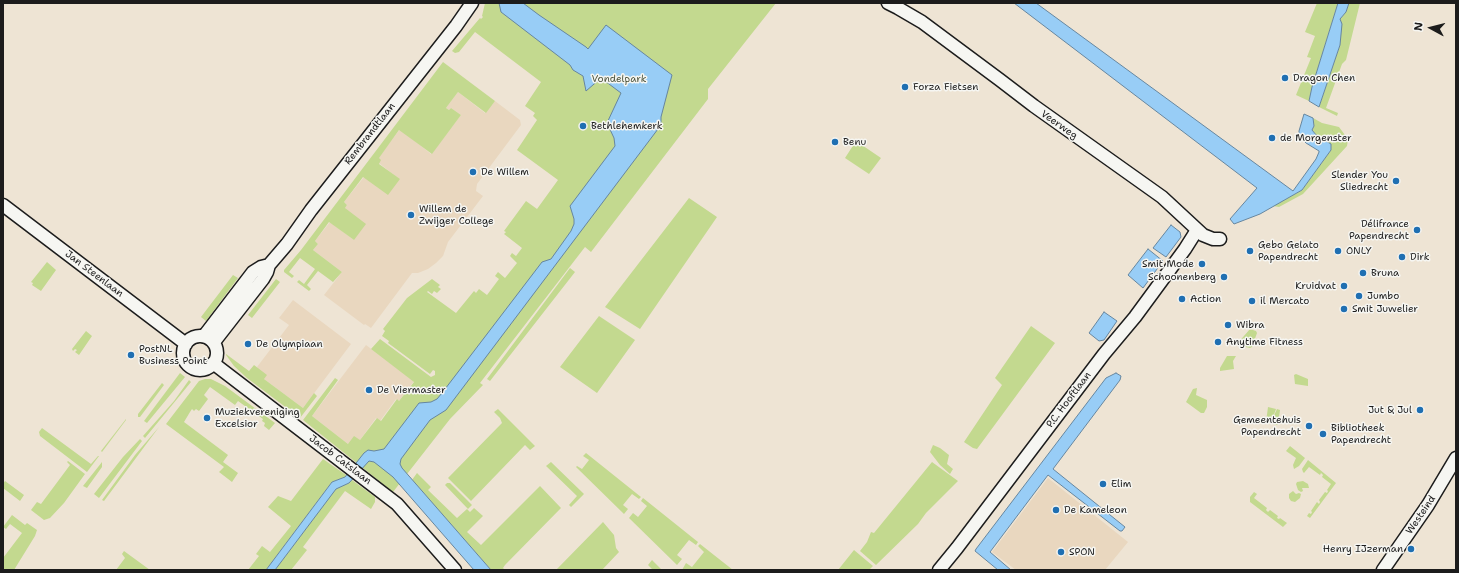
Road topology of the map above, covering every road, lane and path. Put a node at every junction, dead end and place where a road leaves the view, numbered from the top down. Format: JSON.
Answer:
{"nodes":[{"id":1,"x":472,"y":3,"type":"edge"},
{"id":2,"x":893,"y":5,"type":"edge"},
{"id":3,"x":3,"y":205,"type":"edge"},
{"id":4,"x":1197,"y":230,"type":"junction"},
{"id":5,"x":1220,"y":239,"type":"dead end"},
{"id":6,"x":209,"y":339,"type":"junction"},
{"id":7,"x":186,"y":344,"type":"junction"},
{"id":8,"x":213,"y":363,"type":"junction"},
{"id":9,"x":1456,"y":458,"type":"edge"},
{"id":10,"x":455,"y":570,"type":"edge"},
{"id":11,"x":939,"y":570,"type":"edge"},
{"id":12,"x":1382,"y":570,"type":"edge"}],
"edges":[{"from":1,"to":6,"type":"street","name":"Rembrandtlaan"},
{"from":2,"to":4,"type":"street","name":"Veerweg"},
{"from":3,"to":7,"type":"street","name":"Jan Steenlaan"},
{"from":4,"to":5,"type":"street","name":"Veerweg"},
{"from":4,"to":11,"type":"street","name":"P.C. Hooftlaan"},
{"from":6,"to":7,"type":"street"},
{"from":6,"to":8,"type":"street"},
{"from":7,"to":8,"type":"street"},
{"from":8,"to":10,"type":"street","name":"Jacob Catslaan"},
{"from":9,"to":12,"type":"street","name":"Westeind"}]}
